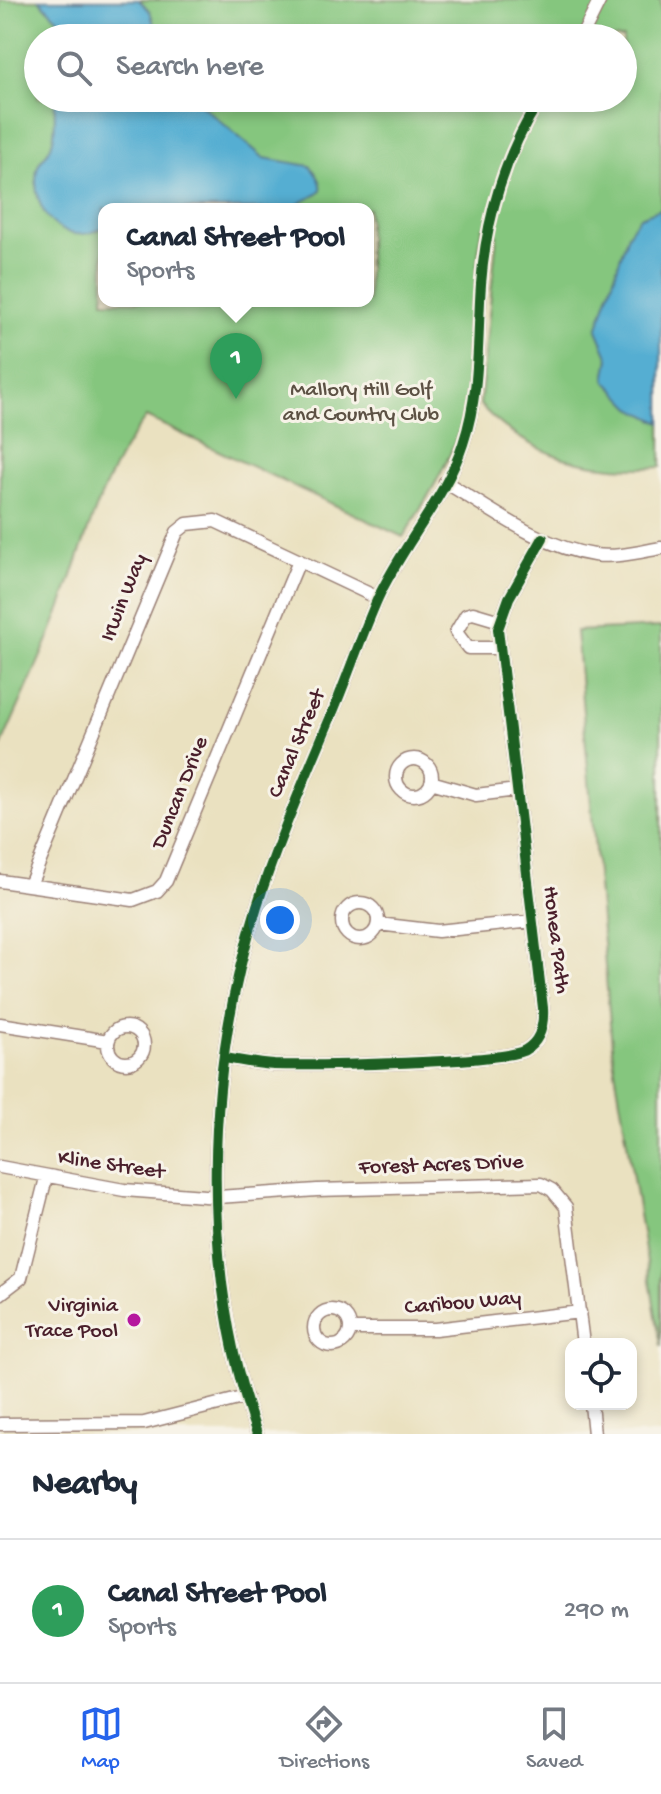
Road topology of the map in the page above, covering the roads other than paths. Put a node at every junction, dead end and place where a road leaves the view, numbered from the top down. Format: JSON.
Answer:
{"nodes":[{"id":1,"x":600,"y":0,"type":"edge"},
{"id":2,"x":588,"y":24,"type":"edge"},
{"id":3,"x":533,"y":112,"type":"edge"},
{"id":4,"x":445,"y":482,"type":"junction"},
{"id":5,"x":543,"y":538,"type":"junction"},
{"id":6,"x":661,"y":548,"type":"edge"},
{"id":7,"x":299,"y":561,"type":"junction"},
{"id":8,"x":378,"y":598,"type":"junction"},
{"id":9,"x":500,"y":621,"type":"junction"},
{"id":10,"x":499,"y":648,"type":"junction"},
{"id":11,"x":431,"y":782,"type":"dead end"},
{"id":12,"x":517,"y":790,"type":"junction"},
{"id":13,"x":0,"y":881,"type":"edge"},
{"id":14,"x":30,"y":885,"type":"junction"},
{"id":15,"x":532,"y":921,"type":"junction"},
{"id":16,"x":378,"y":924,"type":"dead end"},
{"id":17,"x":0,"y":1024,"type":"edge"},
{"id":18,"x":108,"y":1041,"type":"dead end"},
{"id":19,"x":225,"y":1058,"type":"junction"},
{"id":20,"x":0,"y":1167,"type":"edge"},
{"id":21,"x":46,"y":1178,"type":"junction"},
{"id":22,"x":218,"y":1197,"type":"junction"},
{"id":23,"x":0,"y":1294,"type":"edge"},
{"id":24,"x":580,"y":1312,"type":"junction"},
{"id":25,"x":350,"y":1329,"type":"dead end"},
{"id":26,"x":582,"y":1338,"type":"edge"},
{"id":27,"x":246,"y":1397,"type":"junction"},
{"id":28,"x":592,"y":1410,"type":"edge"},
{"id":29,"x":159,"y":1420,"type":"junction"},
{"id":30,"x":0,"y":1424,"type":"edge"},
{"id":31,"x":33,"y":1429,"type":"edge"},
{"id":32,"x":163,"y":1434,"type":"edge"},
{"id":33,"x":257,"y":1434,"type":"edge"},
{"id":34,"x":594,"y":1434,"type":"edge"}],
"edges":[{"from":1,"to":2,"type":"street"},
{"from":3,"to":4,"type":"street","name":"Canal Street"},
{"from":4,"to":5,"type":"street"},
{"from":4,"to":8,"type":"street","name":"Canal Street"},
{"from":5,"to":6,"type":"street"},
{"from":5,"to":9,"type":"street","name":"Honea Path"},
{"from":7,"to":8,"type":"street","name":"Irwin Way"},
{"from":7,"to":14,"type":"street","name":"Duncan Drive"},
{"from":7,"to":14,"type":"street","name":"Irwin Way"},
{"from":8,"to":19,"type":"street","name":"Canal Street"},
{"from":9,"to":10,"type":"street","name":"Honea Path"},
{"from":9,"to":10,"type":"street"},
{"from":10,"to":12,"type":"street","name":"Honea Path"},
{"from":11,"to":12,"type":"street"},
{"from":12,"to":15,"type":"street","name":"Honea Path"},
{"from":13,"to":14,"type":"street","name":"Duncan Drive"},
{"from":15,"to":16,"type":"street"},
{"from":15,"to":19,"type":"street","name":"Honea Path"},
{"from":17,"to":18,"type":"street"},
{"from":19,"to":22,"type":"street","name":"Canal Street"},
{"from":20,"to":21,"type":"street","name":"Kline Street"},
{"from":21,"to":22,"type":"street","name":"Kline Street"},
{"from":21,"to":23,"type":"street"},
{"from":22,"to":24,"type":"street","name":"Forest Acres Drive"},
{"from":22,"to":27,"type":"street","name":"Canal Street"},
{"from":24,"to":25,"type":"street","name":"Caribou Way"},
{"from":24,"to":26,"type":"street","name":"Forest Acres Drive"},
{"from":27,"to":29,"type":"street"},
{"from":27,"to":33,"type":"street","name":"Canal Street"},
{"from":28,"to":34,"type":"street"},
{"from":29,"to":31,"type":"street"},
{"from":29,"to":32,"type":"street"},
{"from":30,"to":31,"type":"street"}]}
